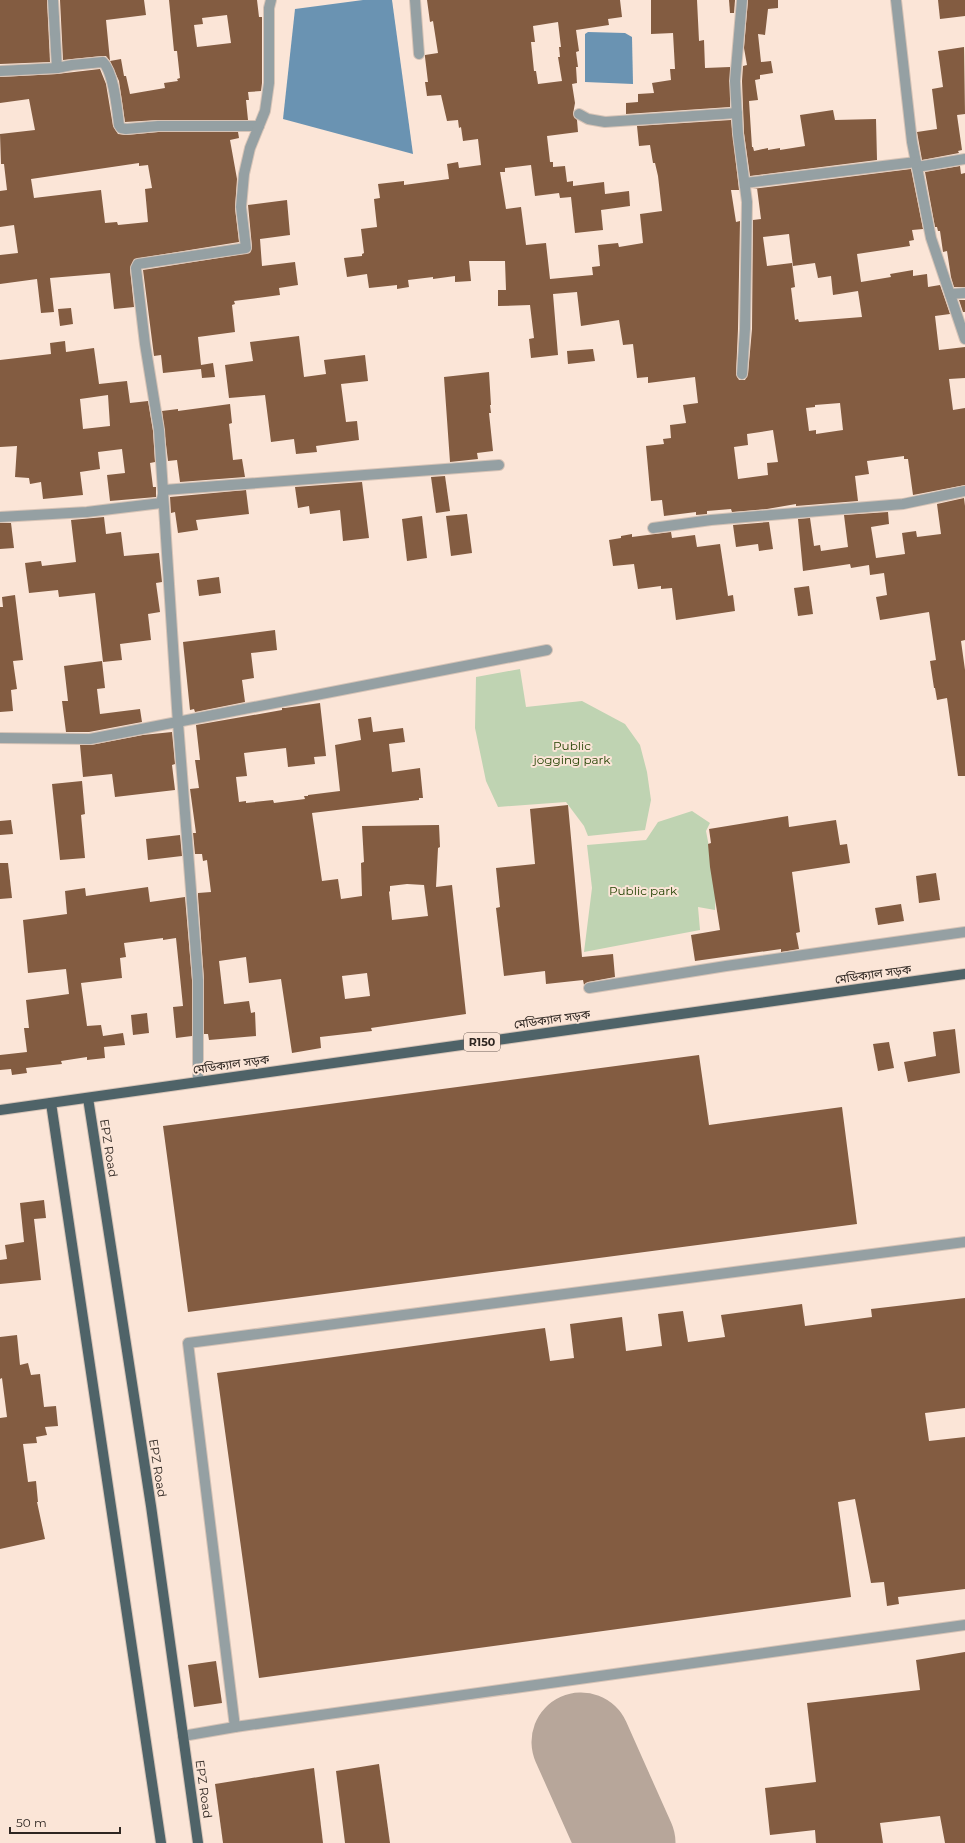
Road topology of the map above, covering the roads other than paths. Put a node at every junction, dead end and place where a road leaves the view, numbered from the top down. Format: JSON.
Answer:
{"nodes":[{"id":1,"x":53,"y":0,"type":"edge"},
{"id":2,"x":271,"y":0,"type":"edge"},
{"id":3,"x":415,"y":0,"type":"edge"},
{"id":4,"x":742,"y":0,"type":"edge"},
{"id":5,"x":896,"y":0,"type":"edge"},
{"id":6,"x":419,"y":54,"type":"dead end"},
{"id":7,"x":57,"y":68,"type":"junction"},
{"id":8,"x":0,"y":71,"type":"edge"},
{"id":9,"x":737,"y":113,"type":"junction"},
{"id":10,"x":579,"y":114,"type":"dead end"},
{"id":11,"x":259,"y":126,"type":"junction"},
{"id":12,"x":965,"y":159,"type":"edge"},
{"id":13,"x":917,"y":164,"type":"junction"},
{"id":14,"x":745,"y":183,"type":"junction"},
{"id":15,"x":965,"y":293,"type":"edge"},
{"id":16,"x":950,"y":294,"type":"junction"},
{"id":17,"x":965,"y":339,"type":"edge"},
{"id":18,"x":742,"y":374,"type":"dead end"},
{"id":19,"x":499,"y":465,"type":"dead end"},
{"id":20,"x":164,"y":490,"type":"junction"},
{"id":21,"x":965,"y":491,"type":"edge"},
{"id":22,"x":0,"y":517,"type":"edge"},
{"id":23,"x":653,"y":528,"type":"dead end"},
{"id":24,"x":548,"y":650,"type":"dead end"},
{"id":25,"x":178,"y":723,"type":"junction"},
{"id":26,"x":0,"y":738,"type":"edge"},
{"id":27,"x":965,"y":932,"type":"edge"},
{"id":28,"x":965,"y":974,"type":"edge"},
{"id":29,"x":589,"y":988,"type":"dead end"},
{"id":30,"x":198,"y":1082,"type":"junction"},
{"id":31,"x":88,"y":1098,"type":"junction"},
{"id":32,"x":51,"y":1103,"type":"junction"},
{"id":33,"x":0,"y":1110,"type":"edge"},
{"id":34,"x":965,"y":1242,"type":"edge"},
{"id":35,"x":965,"y":1625,"type":"edge"},
{"id":36,"x":235,"y":1727,"type":"junction"},
{"id":37,"x":183,"y":1736,"type":"junction"},
{"id":38,"x":161,"y":1843,"type":"edge"},
{"id":39,"x":198,"y":1843,"type":"edge"}],
"edges":[{"from":1,"to":7,"type":"street"},
{"from":2,"to":11,"type":"street"},
{"from":3,"to":6,"type":"street"},
{"from":4,"to":9,"type":"street"},
{"from":5,"to":13,"type":"street"},
{"from":7,"to":8,"type":"street"},
{"from":7,"to":11,"type":"street"},
{"from":9,"to":10,"type":"street"},
{"from":9,"to":14,"type":"street"},
{"from":11,"to":20,"type":"street"},
{"from":12,"to":13,"type":"street"},
{"from":13,"to":14,"type":"street"},
{"from":13,"to":16,"type":"street"},
{"from":14,"to":18,"type":"street"},
{"from":15,"to":16,"type":"street"},
{"from":16,"to":17,"type":"street"},
{"from":19,"to":20,"type":"street"},
{"from":20,"to":22,"type":"street"},
{"from":20,"to":25,"type":"street"},
{"from":21,"to":23,"type":"street"},
{"from":24,"to":25,"type":"street"},
{"from":25,"to":26,"type":"street"},
{"from":25,"to":30,"type":"street"},
{"from":27,"to":29,"type":"street"},
{"from":28,"to":30,"type":"main road","name":"মেডিক্যাল সড়ক","number":"R150"},
{"from":30,"to":31,"type":"main road","name":"মেডিক্যাল সড়ক","number":"R150"},
{"from":31,"to":32,"type":"main road","name":"মেডিক্যাল সড়ক","number":"R150"},
{"from":31,"to":37,"type":"main road","name":"EPZ Road"},
{"from":32,"to":33,"type":"main road","name":"মেডিক্যাল সড়ক","number":"R150"},
{"from":32,"to":38,"type":"main road"},
{"from":34,"to":36,"type":"street"},
{"from":35,"to":36,"type":"street"},
{"from":36,"to":37,"type":"street"},
{"from":37,"to":39,"type":"main road","name":"EPZ Road"}]}
